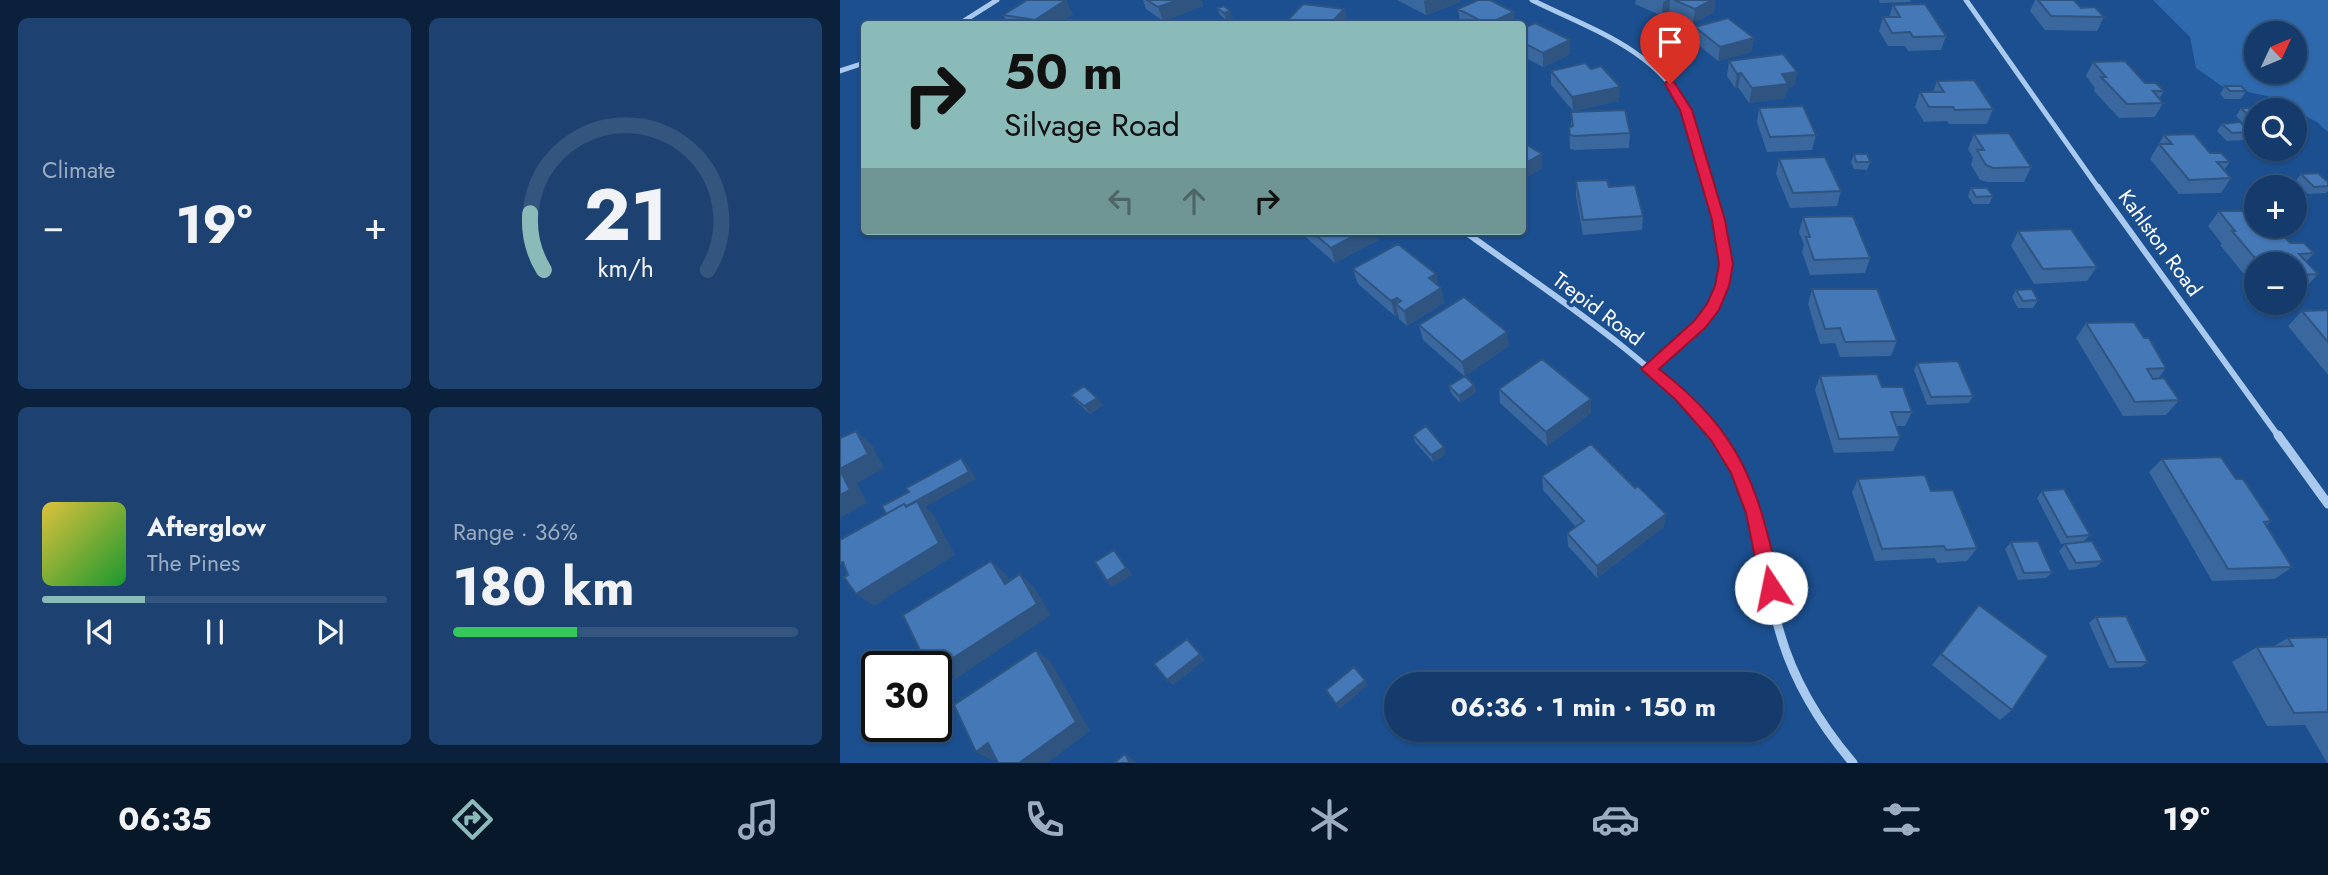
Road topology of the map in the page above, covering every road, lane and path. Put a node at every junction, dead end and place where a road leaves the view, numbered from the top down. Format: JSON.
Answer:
{"nodes":[{"id":1,"x":998,"y":0,"type":"edge"},
{"id":2,"x":1532,"y":0,"type":"edge"},
{"id":3,"x":1966,"y":0,"type":"edge"},
{"id":4,"x":964,"y":21,"type":"edge"},
{"id":5,"x":861,"y":63,"type":"edge"},
{"id":6,"x":840,"y":71,"type":"edge"},
{"id":7,"x":1469,"y":235,"type":"edge"},
{"id":8,"x":1649,"y":369,"type":"junction"},
{"id":9,"x":2328,"y":504,"type":"edge"},
{"id":10,"x":1853,"y":763,"type":"edge"}],
"edges":[{"from":1,"to":4,"type":"street"},
{"from":2,"to":8,"type":"street"},
{"from":3,"to":9,"type":"street","name":"Kahlston Road"},
{"from":5,"to":6,"type":"street"},
{"from":7,"to":8,"type":"street","name":"Trepid Road"},
{"from":8,"to":10,"type":"street","name":"Trepid Road"}]}
